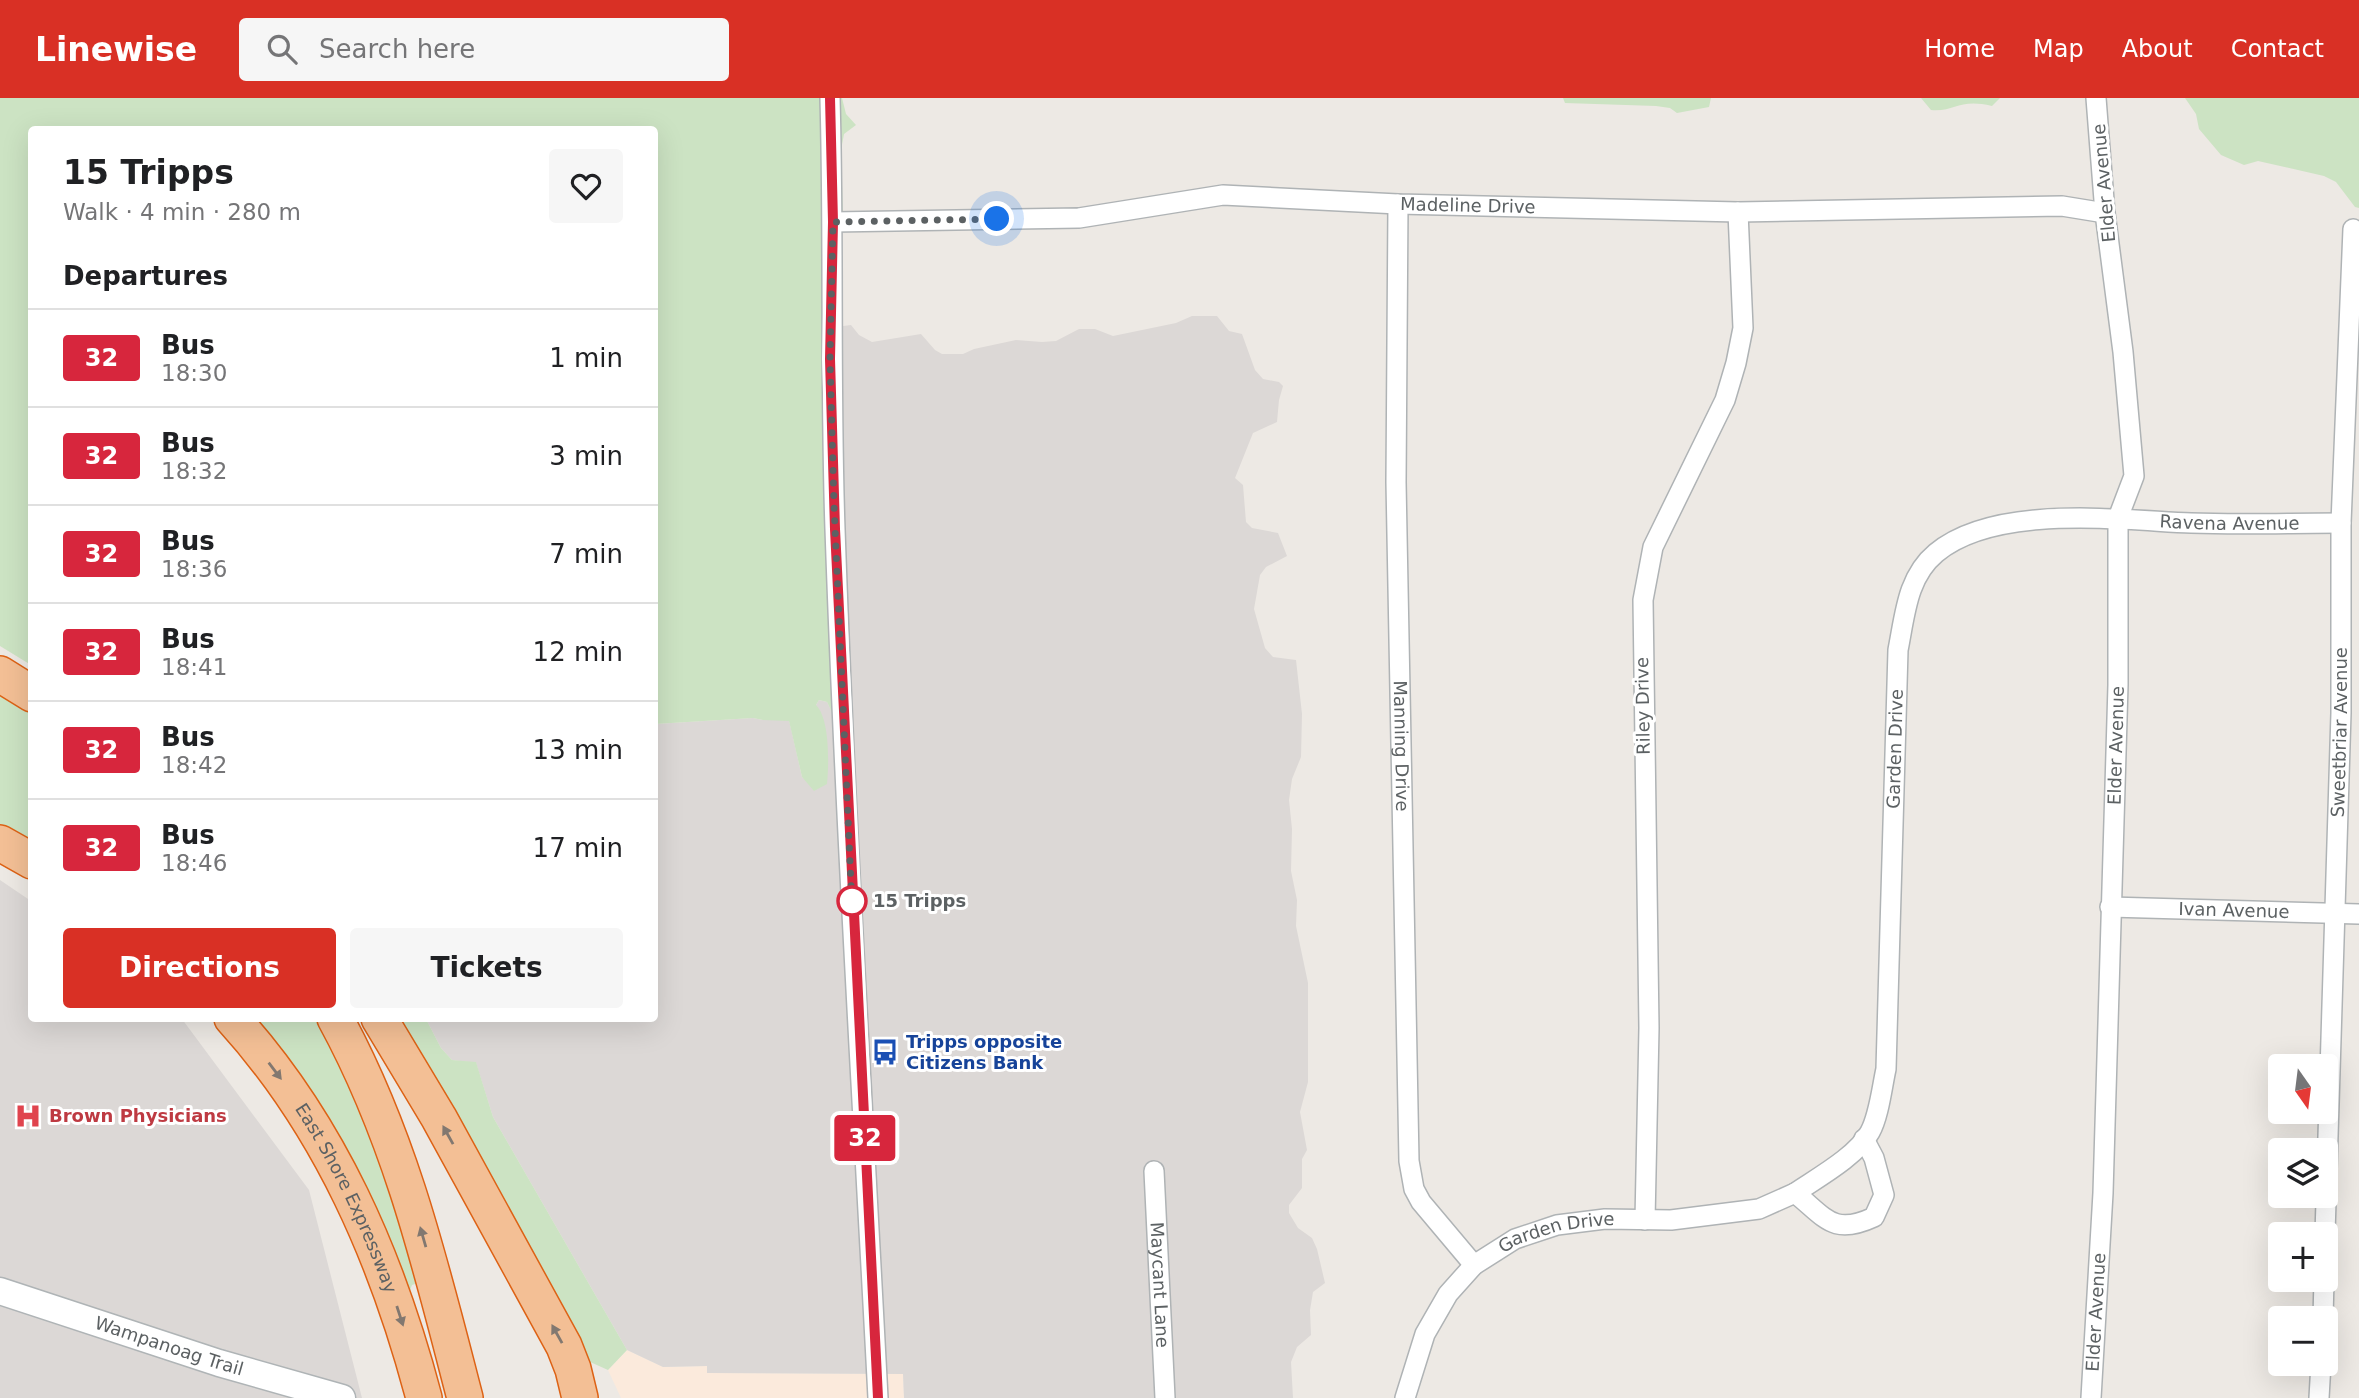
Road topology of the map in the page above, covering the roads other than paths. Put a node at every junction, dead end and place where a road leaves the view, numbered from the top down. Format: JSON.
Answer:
{"nodes":[{"id":1,"x":830,"y":98,"type":"edge"},
{"id":2,"x":2096,"y":98,"type":"edge"},
{"id":3,"x":1398,"y":204,"type":"junction"},
{"id":4,"x":1738,"y":212,"type":"junction"},
{"id":5,"x":2105,"y":213,"type":"junction"},
{"id":6,"x":833,"y":222,"type":"junction"},
{"id":7,"x":2353,"y":229,"type":"dead end"},
{"id":8,"x":2118,"y":519,"type":"junction"},
{"id":9,"x":2340,"y":523,"type":"junction"},
{"id":10,"x":0,"y":674,"type":"edge"},
{"id":11,"x":28,"y":692,"type":"edge"},
{"id":12,"x":0,"y":843,"type":"edge"},
{"id":13,"x":28,"y":859,"type":"edge"},
{"id":14,"x":2110,"y":907,"type":"junction"},
{"id":15,"x":2333,"y":914,"type":"junction"},
{"id":16,"x":2359,"y":914,"type":"edge"},
{"id":17,"x":235,"y":1022,"type":"edge"},
{"id":18,"x":337,"y":1022,"type":"edge"},
{"id":19,"x":381,"y":1022,"type":"edge"},
{"id":20,"x":1864,"y":1139,"type":"junction"},
{"id":21,"x":1154,"y":1171,"type":"dead end"},
{"id":22,"x":1795,"y":1194,"type":"junction"},
{"id":23,"x":1645,"y":1220,"type":"junction"},
{"id":24,"x":2325,"y":1222,"type":"edge"},
{"id":25,"x":1475,"y":1265,"type":"junction"},
{"id":26,"x":0,"y":1291,"type":"edge"},
{"id":27,"x":2320,"y":1376,"type":"edge"},
{"id":28,"x":342,"y":1398,"type":"edge"},
{"id":29,"x":424,"y":1398,"type":"edge"},
{"id":30,"x":465,"y":1398,"type":"edge"},
{"id":31,"x":580,"y":1398,"type":"edge"},
{"id":32,"x":878,"y":1398,"type":"edge"},
{"id":33,"x":1165,"y":1398,"type":"edge"},
{"id":34,"x":1405,"y":1398,"type":"edge"},
{"id":35,"x":2091,"y":1398,"type":"edge"},
{"id":36,"x":2319,"y":1398,"type":"edge"}],
"edges":[{"from":1,"to":6,"type":"street"},
{"from":2,"to":5,"type":"street","name":"Elder Avenue"},
{"from":3,"to":4,"type":"street","name":"Madeline Drive"},
{"from":3,"to":6,"type":"street","name":"Madeline Drive"},
{"from":3,"to":25,"type":"street","name":"Manning Drive"},
{"from":4,"to":5,"type":"street","name":"Madeline Drive"},
{"from":4,"to":23,"type":"street","name":"Riley Drive"},
{"from":5,"to":8,"type":"street","name":"Elder Avenue"},
{"from":6,"to":32,"type":"street"},
{"from":7,"to":9,"type":"street","name":"Sweetbriar Avenue"},
{"from":8,"to":9,"type":"street","name":"Ravena Avenue"},
{"from":8,"to":14,"type":"street","name":"Elder Avenue"},
{"from":8,"to":20,"type":"street","name":"Garden Drive"},
{"from":9,"to":15,"type":"street","name":"Sweetbriar Avenue"},
{"from":10,"to":11,"type":"highway"},
{"from":12,"to":13,"type":"highway"},
{"from":14,"to":15,"type":"street","name":"Ivan Avenue"},
{"from":14,"to":35,"type":"street","name":"Elder Avenue"},
{"from":15,"to":16,"type":"street","name":"Ivan Avenue"},
{"from":15,"to":24,"type":"street","name":"Sweetbriar Avenue"},
{"from":17,"to":29,"type":"highway","name":"East Shore Expressway","one_way":true},
{"from":30,"to":18,"type":"highway","one_way":true},
{"from":31,"to":19,"type":"highway","one_way":true},
{"from":20,"to":22,"type":"street","name":"Garden Drive"},
{"from":20,"to":22,"type":"street"},
{"from":21,"to":33,"type":"street","name":"Maycant Lane"},
{"from":22,"to":23,"type":"street","name":"Garden Drive"},
{"from":23,"to":25,"type":"street","name":"Garden Drive"},
{"from":25,"to":34,"type":"street","name":"Garden Drive"},
{"from":26,"to":28,"type":"main road","name":"Wampanoag Trail"},
{"from":27,"to":36,"type":"street"}]}
